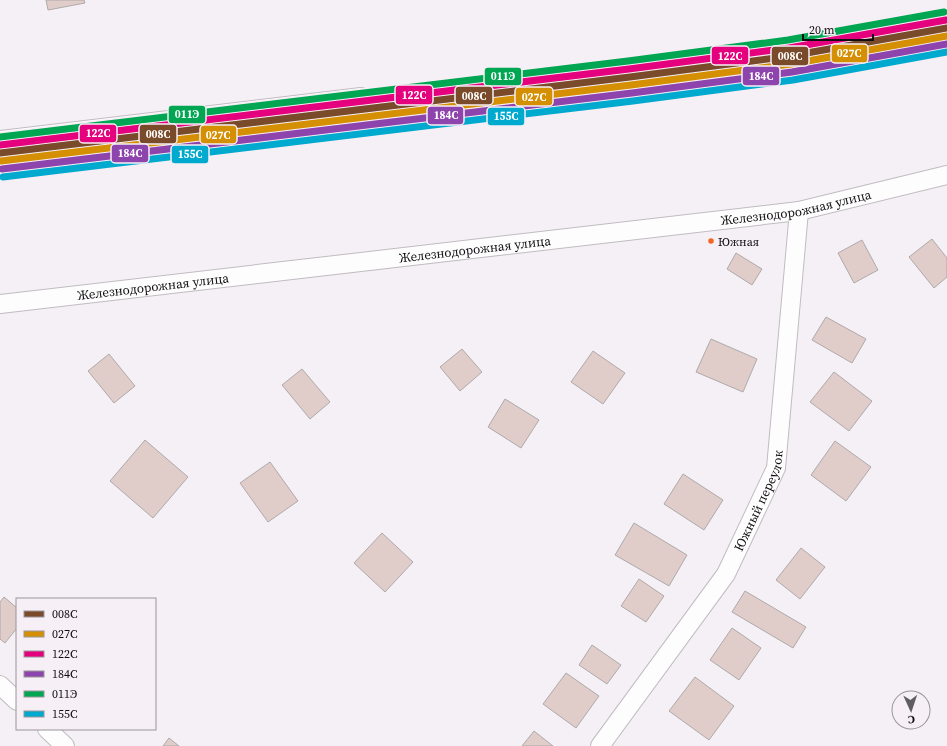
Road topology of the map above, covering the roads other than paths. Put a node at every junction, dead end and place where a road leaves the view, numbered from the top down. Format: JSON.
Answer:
{"nodes":[{"id":1,"x":360,"y":97,"type":"dead end"},
{"id":2,"x":0,"y":140,"type":"edge"},
{"id":3,"x":947,"y":175,"type":"edge"},
{"id":4,"x":799,"y":211,"type":"junction"},
{"id":5,"x":0,"y":304,"type":"edge"},
{"id":6,"x":0,"y":685,"type":"edge"},
{"id":7,"x":16,"y":700,"type":"edge"},
{"id":8,"x":48,"y":730,"type":"edge"},
{"id":9,"x":65,"y":746,"type":"edge"},
{"id":10,"x":600,"y":746,"type":"edge"}],
"edges":[{"from":1,"to":2,"type":"street"},
{"from":3,"to":4,"type":"street","name":"Железнодорожная улица"},
{"from":4,"to":5,"type":"street","name":"Железнодорожная улица"},
{"from":4,"to":10,"type":"street","name":"Южный переулок"},
{"from":6,"to":7,"type":"street"},
{"from":8,"to":9,"type":"street"}]}
